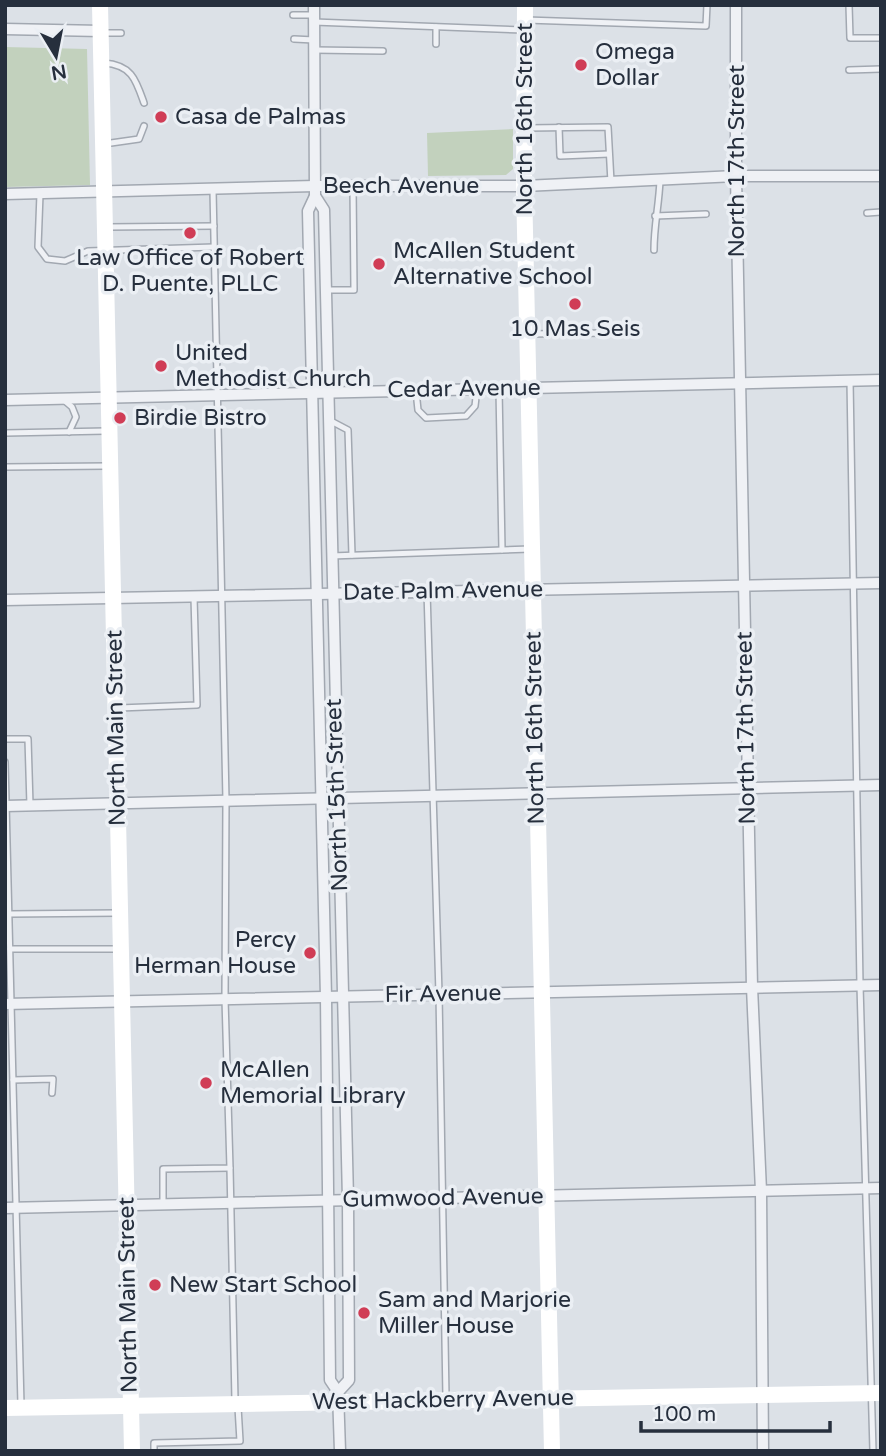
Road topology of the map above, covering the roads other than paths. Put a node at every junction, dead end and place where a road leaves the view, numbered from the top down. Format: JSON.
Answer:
{"nodes":[{"id":1,"x":100,"y":5,"type":"edge"},
{"id":2,"x":707,"y":5,"type":"edge"},
{"id":3,"x":736,"y":5,"type":"edge"},
{"id":4,"x":849,"y":5,"type":"edge"},
{"id":5,"x":314,"y":14,"type":"edge"},
{"id":6,"x":293,"y":15,"type":"dead end"},
{"id":7,"x":525,"y":18,"type":"edge"},
{"id":8,"x":436,"y":27,"type":"junction"},
{"id":9,"x":5,"y":29,"type":"edge"},
{"id":10,"x":101,"y":32,"type":"junction"},
{"id":11,"x":121,"y":33,"type":"dead end"},
{"id":12,"x":881,"y":38,"type":"edge"},
{"id":13,"x":294,"y":39,"type":"dead end"},
{"id":14,"x":436,"y":44,"type":"dead end"},
{"id":15,"x":314,"y":45,"type":"junction"},
{"id":16,"x":383,"y":51,"type":"dead end"},
{"id":17,"x":101,"y":62,"type":"junction"},
{"id":18,"x":881,"y":69,"type":"edge"},
{"id":19,"x":849,"y":70,"type":"dead end"},
{"id":20,"x":144,"y":103,"type":"dead end"},
{"id":21,"x":144,"y":125,"type":"dead end"},
{"id":22,"x":559,"y":127,"type":"junction"},
{"id":23,"x":524,"y":128,"type":"junction"},
{"id":24,"x":103,"y":144,"type":"junction"},
{"id":25,"x":609,"y":154,"type":"junction"},
{"id":26,"x":736,"y":176,"type":"junction"},
{"id":27,"x":881,"y":176,"type":"edge"},
{"id":28,"x":660,"y":180,"type":"junction"},
{"id":29,"x":611,"y":182,"type":"junction"},
{"id":30,"x":352,"y":186,"type":"junction"},
{"id":31,"x":524,"y":186,"type":"junction"},
{"id":32,"x":213,"y":189,"type":"junction"},
{"id":33,"x":104,"y":191,"type":"junction"},
{"id":34,"x":315,"y":191,"type":"junction"},
{"id":35,"x":40,"y":193,"type":"junction"},
{"id":36,"x":5,"y":194,"type":"edge"},
{"id":37,"x":867,"y":212,"type":"dead end"},
{"id":38,"x":881,"y":212,"type":"edge"},
{"id":39,"x":706,"y":214,"type":"dead end"},
{"id":40,"x":654,"y":216,"type":"junction"},
{"id":41,"x":214,"y":226,"type":"junction"},
{"id":42,"x":105,"y":227,"type":"junction"},
{"id":43,"x":214,"y":247,"type":"junction"},
{"id":44,"x":106,"y":250,"type":"junction"},
{"id":45,"x":654,"y":250,"type":"dead end"},
{"id":46,"x":326,"y":290,"type":"junction"},
{"id":47,"x":608,"y":332,"type":"dead end"},
{"id":48,"x":528,"y":334,"type":"junction"},
{"id":49,"x":850,"y":380,"type":"junction"},
{"id":50,"x":881,"y":380,"type":"edge"},
{"id":51,"x":740,"y":383,"type":"junction"},
{"id":52,"x":530,"y":388,"type":"junction"},
{"id":53,"x":477,"y":389,"type":"junction"},
{"id":54,"x":499,"y":389,"type":"junction"},
{"id":55,"x":416,"y":391,"type":"junction"},
{"id":56,"x":312,"y":393,"type":"junction"},
{"id":57,"x":328,"y":393,"type":"junction"},
{"id":58,"x":216,"y":395,"type":"junction"},
{"id":59,"x":109,"y":398,"type":"junction"},
{"id":60,"x":63,"y":399,"type":"junction"},
{"id":61,"x":5,"y":400,"type":"edge"},
{"id":62,"x":329,"y":420,"type":"junction"},
{"id":63,"x":109,"y":431,"type":"junction"},
{"id":64,"x":69,"y":432,"type":"junction"},
{"id":65,"x":5,"y":433,"type":"edge"},
{"id":66,"x":109,"y":466,"type":"junction"},
{"id":67,"x":5,"y":467,"type":"edge"},
{"id":68,"x":532,"y":549,"type":"junction"},
{"id":69,"x":502,"y":550,"type":"junction"},
{"id":70,"x":352,"y":555,"type":"junction"},
{"id":71,"x":331,"y":556,"type":"junction"},
{"id":72,"x":853,"y":583,"type":"junction"},
{"id":73,"x":881,"y":583,"type":"edge"},
{"id":74,"x":743,"y":585,"type":"junction"},
{"id":75,"x":533,"y":589,"type":"junction"},
{"id":76,"x":427,"y":592,"type":"junction"},
{"id":77,"x":331,"y":593,"type":"junction"},
{"id":78,"x":316,"y":594,"type":"junction"},
{"id":79,"x":194,"y":596,"type":"junction"},
{"id":80,"x":220,"y":596,"type":"junction"},
{"id":81,"x":113,"y":598,"type":"junction"},
{"id":82,"x":5,"y":600,"type":"edge"},
{"id":83,"x":116,"y":708,"type":"junction"},
{"id":84,"x":5,"y":739,"type":"edge"},
{"id":85,"x":5,"y":762,"type":"edge"},
{"id":86,"x":881,"y":785,"type":"edge"},
{"id":87,"x":856,"y":786,"type":"junction"},
{"id":88,"x":747,"y":788,"type":"junction"},
{"id":89,"x":536,"y":793,"type":"junction"},
{"id":90,"x":431,"y":795,"type":"junction"},
{"id":91,"x":320,"y":797,"type":"junction"},
{"id":92,"x":337,"y":797,"type":"junction"},
{"id":93,"x":226,"y":800,"type":"junction"},
{"id":94,"x":117,"y":803,"type":"junction"},
{"id":95,"x":30,"y":805,"type":"junction"},
{"id":96,"x":6,"y":806,"type":"edge"},
{"id":97,"x":120,"y":913,"type":"junction"},
{"id":98,"x":9,"y":914,"type":"junction"},
{"id":99,"x":9,"y":949,"type":"junction"},
{"id":100,"x":121,"y":949,"type":"junction"},
{"id":101,"x":860,"y":985,"type":"junction"},
{"id":102,"x":881,"y":985,"type":"edge"},
{"id":103,"x":751,"y":987,"type":"junction"},
{"id":104,"x":542,"y":992,"type":"junction"},
{"id":105,"x":439,"y":995,"type":"junction"},
{"id":106,"x":343,"y":996,"type":"junction"},
{"id":107,"x":326,"y":997,"type":"junction"},
{"id":108,"x":225,"y":999,"type":"junction"},
{"id":109,"x":122,"y":1002,"type":"junction"},
{"id":110,"x":8,"y":1004,"type":"edge"},
{"id":111,"x":13,"y":1080,"type":"junction"},
{"id":112,"x":52,"y":1093,"type":"dead end"},
{"id":113,"x":230,"y":1168,"type":"junction"},
{"id":114,"x":865,"y":1188,"type":"junction"},
{"id":115,"x":881,"y":1188,"type":"edge"},
{"id":116,"x":761,"y":1191,"type":"junction"},
{"id":117,"x":547,"y":1196,"type":"junction"},
{"id":118,"x":442,"y":1198,"type":"junction"},
{"id":119,"x":348,"y":1199,"type":"junction"},
{"id":120,"x":329,"y":1200,"type":"junction"},
{"id":121,"x":232,"y":1203,"type":"junction"},
{"id":122,"x":126,"y":1205,"type":"junction"},
{"id":123,"x":163,"y":1205,"type":"junction"},
{"id":124,"x":10,"y":1208,"type":"edge"},
{"id":125,"x":876,"y":1393,"type":"edge"},
{"id":126,"x":762,"y":1396,"type":"junction"},
{"id":127,"x":338,"y":1397,"type":"junction"},
{"id":128,"x":551,"y":1398,"type":"junction"},
{"id":129,"x":446,"y":1400,"type":"junction"},
{"id":130,"x":237,"y":1404,"type":"junction"},
{"id":131,"x":131,"y":1406,"type":"junction"},
{"id":132,"x":13,"y":1408,"type":"edge"},
{"id":133,"x":240,"y":1441,"type":"junction"},
{"id":134,"x":132,"y":1451,"type":"edge"},
{"id":135,"x":154,"y":1451,"type":"edge"},
{"id":136,"x":240,"y":1451,"type":"edge"},
{"id":137,"x":340,"y":1451,"type":"edge"},
{"id":138,"x":552,"y":1451,"type":"edge"},
{"id":139,"x":763,"y":1451,"type":"edge"},
{"id":140,"x":873,"y":1451,"type":"edge"}],
"edges":[{"from":1,"to":10,"type":"street","name":"North Main Street"},
{"from":2,"to":7,"type":"lane"},
{"from":3,"to":26,"type":"street","name":"North 17th Street"},
{"from":4,"to":12,"type":"lane"},
{"from":5,"to":6,"type":"lane"},
{"from":5,"to":8,"type":"lane"},
{"from":5,"to":15,"type":"street","name":"North 15th Street"},
{"from":7,"to":8,"type":"lane"},
{"from":7,"to":23,"type":"street","name":"North 16th Street"},
{"from":8,"to":14,"type":"lane"},
{"from":9,"to":10,"type":"street"},
{"from":10,"to":11,"type":"lane"},
{"from":10,"to":17,"type":"street","name":"North Main Street"},
{"from":13,"to":15,"type":"lane"},
{"from":15,"to":16,"type":"lane"},
{"from":15,"to":34,"type":"street","name":"North 15th Street"},
{"from":17,"to":20,"type":"lane"},
{"from":17,"to":24,"type":"street","name":"North Main Street"},
{"from":18,"to":19,"type":"lane"},
{"from":21,"to":24,"type":"lane"},
{"from":22,"to":23,"type":"lane"},
{"from":22,"to":25,"type":"lane"},
{"from":22,"to":25,"type":"lane"},
{"from":23,"to":31,"type":"street","name":"North 16th Street"},
{"from":24,"to":33,"type":"street","name":"North Main Street"},
{"from":25,"to":29,"type":"lane"},
{"from":26,"to":27,"type":"street","name":"Beech Avenue"},
{"from":26,"to":28,"type":"street","name":"Beech Avenue"},
{"from":26,"to":51,"type":"street","name":"North 17th Street"},
{"from":28,"to":29,"type":"street","name":"Beech Avenue"},
{"from":28,"to":40,"type":"lane"},
{"from":29,"to":31,"type":"street","name":"Beech Avenue"},
{"from":30,"to":31,"type":"street","name":"Beech Avenue"},
{"from":30,"to":34,"type":"street","name":"Beech Avenue"},
{"from":30,"to":46,"type":"lane"},
{"from":31,"to":48,"type":"street","name":"North 16th Street"},
{"from":32,"to":33,"type":"street","name":"Beech Avenue"},
{"from":32,"to":34,"type":"street","name":"Beech Avenue"},
{"from":32,"to":41,"type":"lane"},
{"from":33,"to":35,"type":"street","name":"Beech Avenue"},
{"from":33,"to":42,"type":"street","name":"North Main Street"},
{"from":34,"to":46,"type":"street","name":"North 15th Street"},
{"from":34,"to":56,"type":"street","name":"North 15th Street"},
{"from":35,"to":36,"type":"street","name":"Beech Avenue"},
{"from":35,"to":44,"type":"lane"},
{"from":37,"to":38,"type":"lane"},
{"from":39,"to":40,"type":"lane"},
{"from":40,"to":45,"type":"lane"},
{"from":41,"to":42,"type":"lane"},
{"from":41,"to":43,"type":"lane"},
{"from":42,"to":44,"type":"street","name":"North Main Street"},
{"from":43,"to":44,"type":"lane"},
{"from":43,"to":58,"type":"lane"},
{"from":44,"to":59,"type":"street","name":"North Main Street"},
{"from":46,"to":57,"type":"street","name":"North 15th Street"},
{"from":47,"to":48,"type":"lane"},
{"from":48,"to":52,"type":"street","name":"North 16th Street"},
{"from":49,"to":50,"type":"street","name":"Cedar Avenue"},
{"from":49,"to":51,"type":"street","name":"Cedar Avenue"},
{"from":49,"to":72,"type":"lane"},
{"from":51,"to":52,"type":"street","name":"Cedar Avenue"},
{"from":51,"to":74,"type":"street","name":"North 17th Street"},
{"from":52,"to":54,"type":"street","name":"Cedar Avenue"},
{"from":52,"to":68,"type":"street","name":"North 16th Street"},
{"from":53,"to":54,"type":"street","name":"Cedar Avenue"},
{"from":53,"to":55,"type":"street","name":"Cedar Avenue"},
{"from":53,"to":55,"type":"lane"},
{"from":54,"to":69,"type":"lane"},
{"from":55,"to":57,"type":"street","name":"Cedar Avenue"},
{"from":56,"to":57,"type":"street","name":"Cedar Avenue"},
{"from":56,"to":58,"type":"street","name":"Cedar Avenue"},
{"from":56,"to":78,"type":"street","name":"North 15th Street"},
{"from":57,"to":62,"type":"street","name":"North 15th Street"},
{"from":58,"to":59,"type":"street","name":"Cedar Avenue"},
{"from":58,"to":80,"type":"lane"},
{"from":59,"to":60,"type":"street","name":"Cedar Avenue"},
{"from":59,"to":63,"type":"street","name":"North Main Street"},
{"from":60,"to":61,"type":"street","name":"Cedar Avenue"},
{"from":60,"to":64,"type":"lane"},
{"from":62,"to":70,"type":"lane"},
{"from":62,"to":71,"type":"street","name":"North 15th Street"},
{"from":63,"to":64,"type":"lane"},
{"from":63,"to":66,"type":"street","name":"North Main Street"},
{"from":64,"to":65,"type":"lane"},
{"from":66,"to":67,"type":"lane"},
{"from":66,"to":81,"type":"street","name":"North Main Street"},
{"from":68,"to":69,"type":"lane"},
{"from":68,"to":75,"type":"street","name":"North 16th Street"},
{"from":69,"to":70,"type":"lane"},
{"from":70,"to":71,"type":"lane"},
{"from":71,"to":77,"type":"street","name":"North 15th Street"},
{"from":72,"to":73,"type":"street","name":"Date Palm Avenue"},
{"from":72,"to":74,"type":"street","name":"Date Palm Avenue"},
{"from":72,"to":87,"type":"lane"},
{"from":74,"to":75,"type":"street","name":"Date Palm Avenue"},
{"from":74,"to":88,"type":"street","name":"North 17th Street"},
{"from":75,"to":76,"type":"street","name":"Date Palm Avenue"},
{"from":75,"to":89,"type":"street","name":"North 16th Street"},
{"from":76,"to":77,"type":"street","name":"Date Palm Avenue"},
{"from":76,"to":90,"type":"lane"},
{"from":77,"to":78,"type":"street","name":"Date Palm Avenue"},
{"from":77,"to":92,"type":"street","name":"North 15th Street"},
{"from":78,"to":80,"type":"street","name":"Date Palm Avenue"},
{"from":78,"to":91,"type":"street","name":"North 15th Street"},
{"from":79,"to":80,"type":"street","name":"Date Palm Avenue"},
{"from":79,"to":81,"type":"street","name":"Date Palm Avenue"},
{"from":79,"to":83,"type":"lane"},
{"from":80,"to":93,"type":"lane"},
{"from":81,"to":82,"type":"street","name":"Date Palm Avenue"},
{"from":81,"to":83,"type":"street","name":"North Main Street"},
{"from":83,"to":94,"type":"street","name":"North Main Street"},
{"from":84,"to":95,"type":"lane"},
{"from":85,"to":96,"type":"lane"},
{"from":86,"to":87,"type":"street"},
{"from":87,"to":88,"type":"street"},
{"from":87,"to":101,"type":"lane"},
{"from":88,"to":89,"type":"street"},
{"from":88,"to":103,"type":"street","name":"North 17th Street"},
{"from":89,"to":90,"type":"street"},
{"from":89,"to":104,"type":"street","name":"North 16th Street"},
{"from":90,"to":92,"type":"street"},
{"from":90,"to":105,"type":"lane"},
{"from":91,"to":92,"type":"street"},
{"from":91,"to":93,"type":"street"},
{"from":91,"to":107,"type":"street","name":"North 15th Street"},
{"from":92,"to":106,"type":"street","name":"North 15th Street"},
{"from":93,"to":94,"type":"street"},
{"from":93,"to":108,"type":"lane"},
{"from":94,"to":95,"type":"street"},
{"from":94,"to":97,"type":"street","name":"North Main Street"},
{"from":95,"to":96,"type":"street"},
{"from":96,"to":98,"type":"lane"},
{"from":97,"to":98,"type":"lane"},
{"from":97,"to":100,"type":"street","name":"North Main Street"},
{"from":98,"to":99,"type":"lane"},
{"from":99,"to":100,"type":"lane"},
{"from":99,"to":110,"type":"lane"},
{"from":100,"to":109,"type":"street","name":"North Main Street"},
{"from":101,"to":102,"type":"street","name":"Fir Avenue"},
{"from":101,"to":103,"type":"street","name":"Fir Avenue"},
{"from":101,"to":114,"type":"lane"},
{"from":103,"to":104,"type":"street","name":"Fir Avenue"},
{"from":103,"to":116,"type":"street","name":"North 17th Street"},
{"from":104,"to":105,"type":"street","name":"Fir Avenue"},
{"from":104,"to":117,"type":"street","name":"North 16th Street"},
{"from":105,"to":106,"type":"street","name":"Fir Avenue"},
{"from":105,"to":118,"type":"lane"},
{"from":106,"to":107,"type":"street","name":"Fir Avenue"},
{"from":106,"to":119,"type":"street","name":"North 15th Street"},
{"from":107,"to":108,"type":"street","name":"Fir Avenue"},
{"from":107,"to":120,"type":"street","name":"North 15th Street"},
{"from":108,"to":109,"type":"street","name":"Fir Avenue"},
{"from":108,"to":113,"type":"lane"},
{"from":109,"to":110,"type":"street","name":"Fir Avenue"},
{"from":109,"to":122,"type":"street","name":"North Main Street"},
{"from":110,"to":111,"type":"lane"},
{"from":111,"to":112,"type":"lane"},
{"from":111,"to":124,"type":"lane"},
{"from":113,"to":121,"type":"lane"},
{"from":113,"to":123,"type":"lane"},
{"from":114,"to":115,"type":"street","name":"Gumwood Avenue"},
{"from":114,"to":116,"type":"street","name":"Gumwood Avenue"},
{"from":114,"to":125,"type":"lane"},
{"from":116,"to":117,"type":"street","name":"Gumwood Avenue"},
{"from":116,"to":126,"type":"street","name":"North 17th Street"},
{"from":117,"to":118,"type":"street","name":"Gumwood Avenue"},
{"from":117,"to":128,"type":"street","name":"North 16th Street"},
{"from":118,"to":119,"type":"street","name":"Gumwood Avenue"},
{"from":118,"to":129,"type":"lane"},
{"from":119,"to":120,"type":"street","name":"Gumwood Avenue"},
{"from":119,"to":127,"type":"street","name":"North 15th Street"},
{"from":120,"to":121,"type":"street","name":"Gumwood Avenue"},
{"from":120,"to":127,"type":"street","name":"North 15th Street"},
{"from":121,"to":123,"type":"street","name":"Gumwood Avenue"},
{"from":121,"to":130,"type":"lane"},
{"from":122,"to":123,"type":"street","name":"Gumwood Avenue"},
{"from":122,"to":124,"type":"street","name":"Gumwood Avenue"},
{"from":122,"to":131,"type":"street","name":"North Main Street"},
{"from":124,"to":132,"type":"lane"},
{"from":125,"to":126,"type":"street","name":"West Hackberry Avenue"},
{"from":125,"to":140,"type":"lane"},
{"from":126,"to":128,"type":"street","name":"West Hackberry Avenue"},
{"from":126,"to":139,"type":"street","name":"North 17th Street"},
{"from":127,"to":129,"type":"street","name":"West Hackberry Avenue"},
{"from":127,"to":130,"type":"street","name":"West Hackberry Avenue"},
{"from":127,"to":137,"type":"street","name":"North 15th Street"},
{"from":128,"to":129,"type":"street","name":"West Hackberry Avenue"},
{"from":128,"to":138,"type":"street","name":"North 16th Street"},
{"from":130,"to":131,"type":"street","name":"West Hackberry Avenue"},
{"from":130,"to":133,"type":"lane"},
{"from":131,"to":132,"type":"street","name":"West Hackberry Avenue"},
{"from":131,"to":134,"type":"street","name":"North Main Street"},
{"from":133,"to":135,"type":"lane"},
{"from":133,"to":136,"type":"lane"}]}
